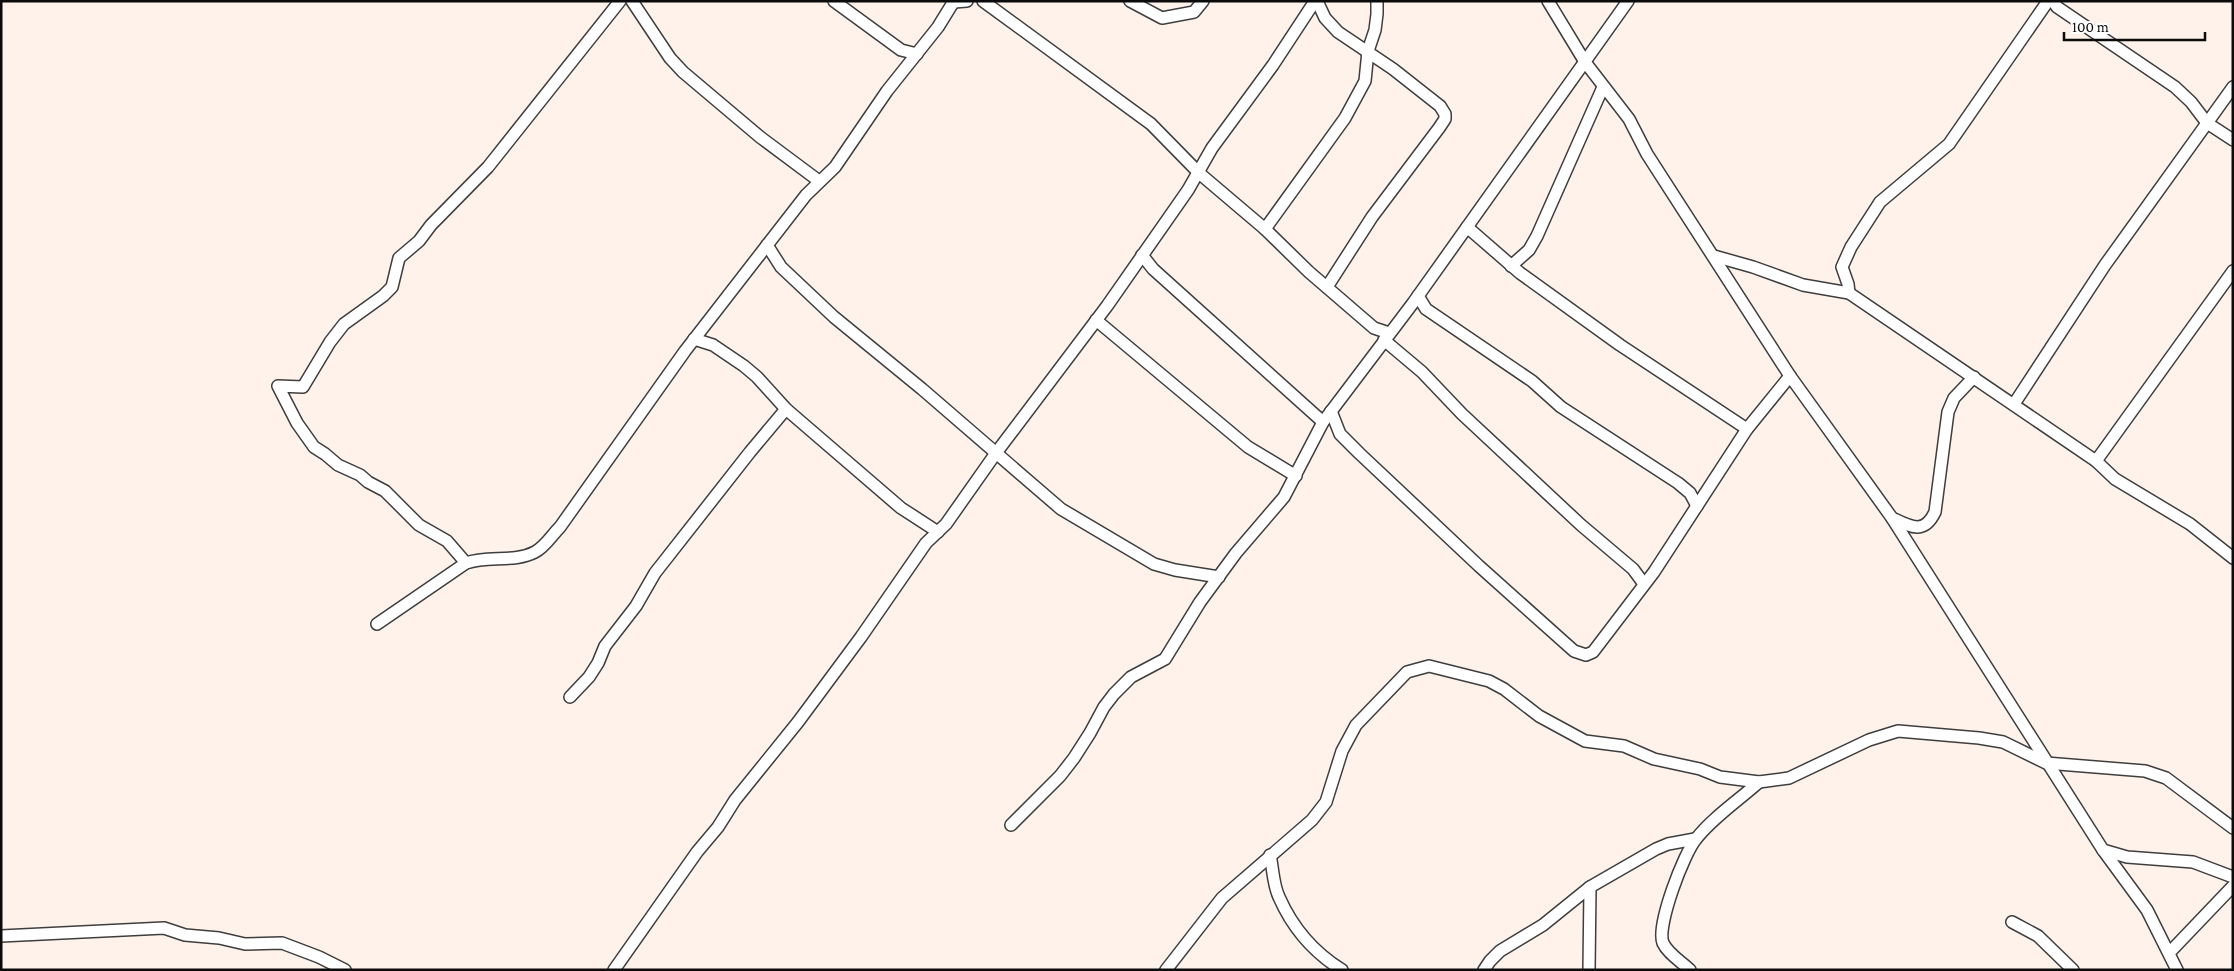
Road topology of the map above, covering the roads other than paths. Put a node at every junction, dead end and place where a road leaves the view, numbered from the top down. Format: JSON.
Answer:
{"nodes":[{"id":1,"x":620,"y":1,"type":"edge"},
{"id":2,"x":632,"y":1,"type":"edge"},
{"id":3,"x":834,"y":1,"type":"edge"},
{"id":4,"x":967,"y":1,"type":"edge"},
{"id":5,"x":983,"y":1,"type":"edge"},
{"id":6,"x":1130,"y":1,"type":"edge"},
{"id":7,"x":1202,"y":1,"type":"edge"},
{"id":8,"x":1316,"y":1,"type":"edge"},
{"id":9,"x":1377,"y":1,"type":"edge"},
{"id":10,"x":1548,"y":1,"type":"edge"},
{"id":11,"x":1628,"y":1,"type":"edge"},
{"id":12,"x":2048,"y":1,"type":"edge"},
{"id":13,"x":2053,"y":1,"type":"edge"},
{"id":14,"x":954,"y":2,"type":"edge"},
{"id":15,"x":1368,"y":51,"type":"junction"},
{"id":16,"x":917,"y":54,"type":"junction"},
{"id":17,"x":1585,"y":62,"type":"junction"},
{"id":18,"x":1603,"y":86,"type":"junction"},
{"id":19,"x":2233,"y":87,"type":"edge"},
{"id":20,"x":2207,"y":123,"type":"junction"},
{"id":21,"x":2233,"y":140,"type":"edge"},
{"id":22,"x":1199,"y":173,"type":"junction"},
{"id":23,"x":819,"y":181,"type":"junction"},
{"id":24,"x":1466,"y":227,"type":"junction"},
{"id":25,"x":1265,"y":229,"type":"junction"},
{"id":26,"x":767,"y":245,"type":"junction"},
{"id":27,"x":1142,"y":255,"type":"junction"},
{"id":28,"x":1714,"y":256,"type":"junction"},
{"id":29,"x":1512,"y":266,"type":"junction"},
{"id":30,"x":2233,"y":271,"type":"edge"},
{"id":31,"x":1327,"y":287,"type":"junction"},
{"id":32,"x":1849,"y":293,"type":"junction"},
{"id":33,"x":1418,"y":296,"type":"junction"},
{"id":34,"x":1426,"y":308,"type":"junction"},
{"id":35,"x":1408,"y":309,"type":"junction"},
{"id":36,"x":1096,"y":320,"type":"junction"},
{"id":37,"x":1374,"y":328,"type":"junction"},
{"id":38,"x":694,"y":339,"type":"junction"},
{"id":39,"x":1384,"y":340,"type":"junction"},
{"id":40,"x":1790,"y":376,"type":"junction"},
{"id":41,"x":1974,"y":378,"type":"junction"},
{"id":42,"x":2014,"y":404,"type":"junction"},
{"id":43,"x":786,"y":409,"type":"junction"},
{"id":44,"x":1331,"y":411,"type":"junction"},
{"id":45,"x":1323,"y":422,"type":"junction"},
{"id":46,"x":1747,"y":429,"type":"junction"},
{"id":47,"x":996,"y":453,"type":"junction"},
{"id":48,"x":2096,"y":461,"type":"junction"},
{"id":49,"x":1296,"y":476,"type":"junction"},
{"id":50,"x":1697,"y":506,"type":"junction"},
{"id":51,"x":1892,"y":518,"type":"junction"},
{"id":52,"x":938,"y":532,"type":"junction"},
{"id":53,"x":2233,"y":558,"type":"edge"},
{"id":54,"x":466,"y":563,"type":"junction"},
{"id":55,"x":1633,"y":569,"type":"junction"},
{"id":56,"x":1656,"y":569,"type":"junction"},
{"id":57,"x":1219,"y":577,"type":"junction"},
{"id":58,"x":1644,"y":584,"type":"junction"},
{"id":59,"x":377,"y":624,"type":"dead end"},
{"id":60,"x":570,"y":697,"type":"dead end"},
{"id":61,"x":2046,"y":763,"type":"junction"},
{"id":62,"x":1758,"y":782,"type":"junction"},
{"id":63,"x":1011,"y":825,"type":"dead end"},
{"id":64,"x":2233,"y":828,"type":"edge"},
{"id":65,"x":1695,"y":840,"type":"junction"},
{"id":66,"x":2103,"y":850,"type":"junction"},
{"id":67,"x":1270,"y":855,"type":"junction"},
{"id":68,"x":2233,"y":877,"type":"edge"},
{"id":69,"x":2233,"y":886,"type":"edge"},
{"id":70,"x":1590,"y":888,"type":"junction"},
{"id":71,"x":2012,"y":922,"type":"dead end"},
{"id":72,"x":1,"y":936,"type":"edge"},
{"id":73,"x":2170,"y":952,"type":"junction"},
{"id":74,"x":345,"y":970,"type":"edge"},
{"id":75,"x":614,"y":970,"type":"edge"},
{"id":76,"x":1166,"y":970,"type":"edge"},
{"id":77,"x":1342,"y":970,"type":"edge"},
{"id":78,"x":1484,"y":970,"type":"edge"},
{"id":79,"x":1589,"y":970,"type":"edge"},
{"id":80,"x":1690,"y":970,"type":"edge"},
{"id":81,"x":2073,"y":970,"type":"edge"},
{"id":82,"x":2177,"y":970,"type":"edge"}],
"edges":[{"from":1,"to":54,"type":"street"},
{"from":2,"to":23,"type":"street"},
{"from":3,"to":16,"type":"street"},
{"from":4,"to":14,"type":"street"},
{"from":5,"to":22,"type":"street"},
{"from":6,"to":7,"type":"street"},
{"from":8,"to":15,"type":"street"},
{"from":8,"to":22,"type":"street"},
{"from":9,"to":15,"type":"street"},
{"from":10,"to":17,"type":"street"},
{"from":11,"to":17,"type":"street"},
{"from":12,"to":32,"type":"street"},
{"from":13,"to":20,"type":"street"},
{"from":14,"to":16,"type":"street"},
{"from":15,"to":25,"type":"street"},
{"from":15,"to":31,"type":"street"},
{"from":16,"to":23,"type":"street"},
{"from":17,"to":18,"type":"street"},
{"from":17,"to":24,"type":"street"},
{"from":18,"to":28,"type":"street"},
{"from":18,"to":29,"type":"street"},
{"from":19,"to":20,"type":"street"},
{"from":20,"to":21,"type":"street"},
{"from":20,"to":42,"type":"street"},
{"from":22,"to":25,"type":"street"},
{"from":22,"to":27,"type":"street"},
{"from":23,"to":26,"type":"street"},
{"from":24,"to":29,"type":"street"},
{"from":24,"to":33,"type":"street"},
{"from":25,"to":31,"type":"street"},
{"from":26,"to":38,"type":"street"},
{"from":26,"to":47,"type":"street"},
{"from":27,"to":36,"type":"street"},
{"from":27,"to":45,"type":"street"},
{"from":28,"to":32,"type":"street"},
{"from":28,"to":40,"type":"street"},
{"from":29,"to":46,"type":"street"},
{"from":30,"to":48,"type":"street"},
{"from":31,"to":37,"type":"street"},
{"from":32,"to":41,"type":"street"},
{"from":33,"to":34,"type":"street"},
{"from":33,"to":35,"type":"street"},
{"from":34,"to":35,"type":"street"},
{"from":34,"to":50,"type":"street"},
{"from":35,"to":39,"type":"street"},
{"from":36,"to":47,"type":"street"},
{"from":36,"to":49,"type":"street"},
{"from":37,"to":39,"type":"street"},
{"from":37,"to":39,"type":"street"},
{"from":38,"to":43,"type":"street"},
{"from":38,"to":54,"type":"street"},
{"from":39,"to":44,"type":"street"},
{"from":39,"to":55,"type":"street"},
{"from":40,"to":46,"type":"street"},
{"from":40,"to":51,"type":"street"},
{"from":41,"to":42,"type":"street"},
{"from":41,"to":51,"type":"street"},
{"from":42,"to":48,"type":"street"},
{"from":43,"to":52,"type":"street"},
{"from":43,"to":60,"type":"street"},
{"from":44,"to":45,"type":"street"},
{"from":44,"to":58,"type":"street"},
{"from":45,"to":49,"type":"street"},
{"from":46,"to":50,"type":"street"},
{"from":47,"to":52,"type":"street"},
{"from":47,"to":57,"type":"street"},
{"from":48,"to":53,"type":"street"},
{"from":49,"to":57,"type":"street"},
{"from":50,"to":56,"type":"street"},
{"from":51,"to":61,"type":"street"},
{"from":52,"to":75,"type":"street"},
{"from":54,"to":59,"type":"street"},
{"from":55,"to":56,"type":"street"},
{"from":55,"to":58,"type":"street"},
{"from":56,"to":58,"type":"street"},
{"from":57,"to":63,"type":"street"},
{"from":61,"to":62,"type":"street"},
{"from":61,"to":64,"type":"street"},
{"from":61,"to":66,"type":"street"},
{"from":62,"to":65,"type":"street"},
{"from":62,"to":67,"type":"street"},
{"from":65,"to":70,"type":"street"},
{"from":65,"to":80,"type":"street"},
{"from":66,"to":68,"type":"street"},
{"from":66,"to":73,"type":"street"},
{"from":67,"to":76,"type":"street"},
{"from":67,"to":77,"type":"street"},
{"from":69,"to":73,"type":"street"},
{"from":70,"to":78,"type":"street"},
{"from":70,"to":79,"type":"street"},
{"from":71,"to":81,"type":"street"},
{"from":72,"to":74,"type":"street"},
{"from":73,"to":82,"type":"street"}]}
